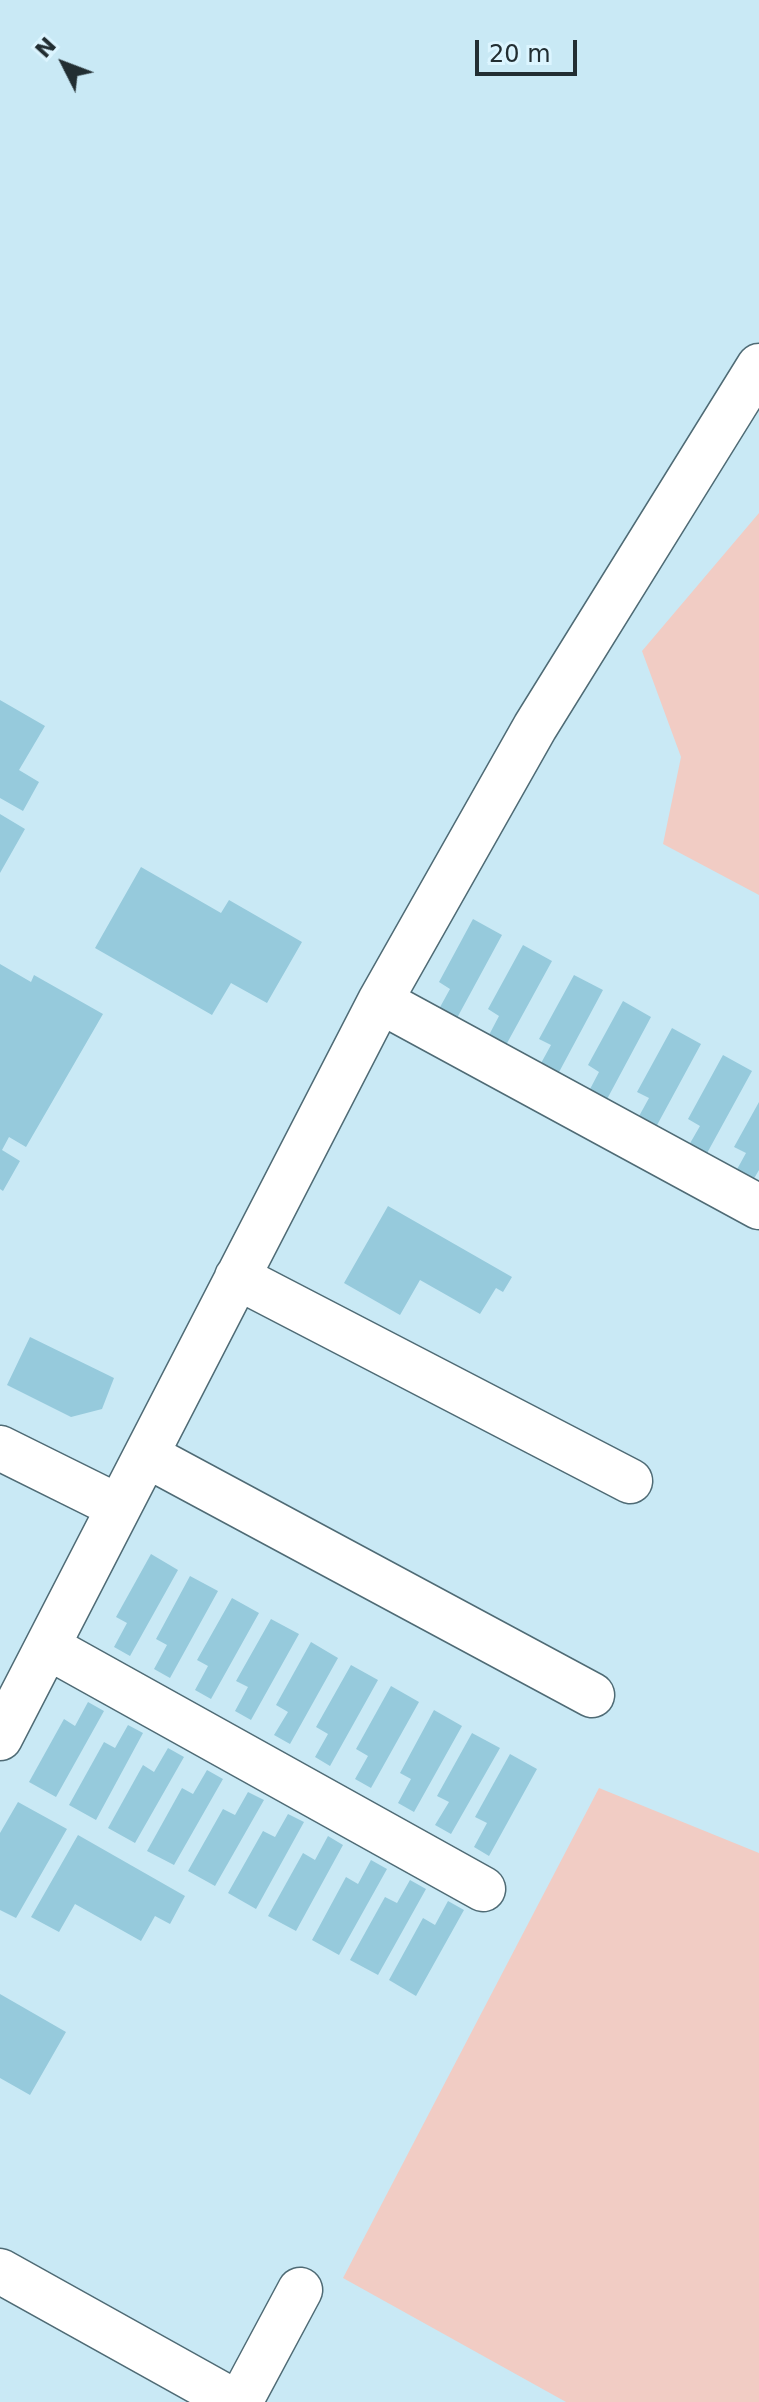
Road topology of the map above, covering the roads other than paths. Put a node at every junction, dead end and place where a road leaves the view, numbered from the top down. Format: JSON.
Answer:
{"nodes":[{"id":1,"x":759,"y":366,"type":"edge"},
{"id":2,"x":380,"y":1001,"type":"junction"},
{"id":3,"x":759,"y":1207,"type":"edge"},
{"id":4,"x":237,"y":1277,"type":"junction"},
{"id":5,"x":0,"y":1448,"type":"edge"},
{"id":6,"x":146,"y":1455,"type":"junction"},
{"id":7,"x":630,"y":1481,"type":"dead end"},
{"id":8,"x":119,"y":1507,"type":"junction"},
{"id":9,"x":48,"y":1647,"type":"junction"},
{"id":10,"x":592,"y":1695,"type":"dead end"},
{"id":11,"x":0,"y":1738,"type":"edge"},
{"id":12,"x":483,"y":1889,"type":"dead end"},
{"id":13,"x":0,"y":2271,"type":"edge"},
{"id":14,"x":300,"y":2290,"type":"dead end"},
{"id":15,"x":238,"y":2402,"type":"edge"}],
"edges":[{"from":1,"to":2,"type":"street"},
{"from":2,"to":3,"type":"street"},
{"from":2,"to":4,"type":"street"},
{"from":4,"to":6,"type":"street"},
{"from":4,"to":7,"type":"street"},
{"from":5,"to":8,"type":"street"},
{"from":6,"to":8,"type":"street"},
{"from":6,"to":10,"type":"street"},
{"from":8,"to":9,"type":"street"},
{"from":9,"to":11,"type":"street"},
{"from":9,"to":12,"type":"street"},
{"from":13,"to":15,"type":"street"},
{"from":14,"to":15,"type":"street"}]}
